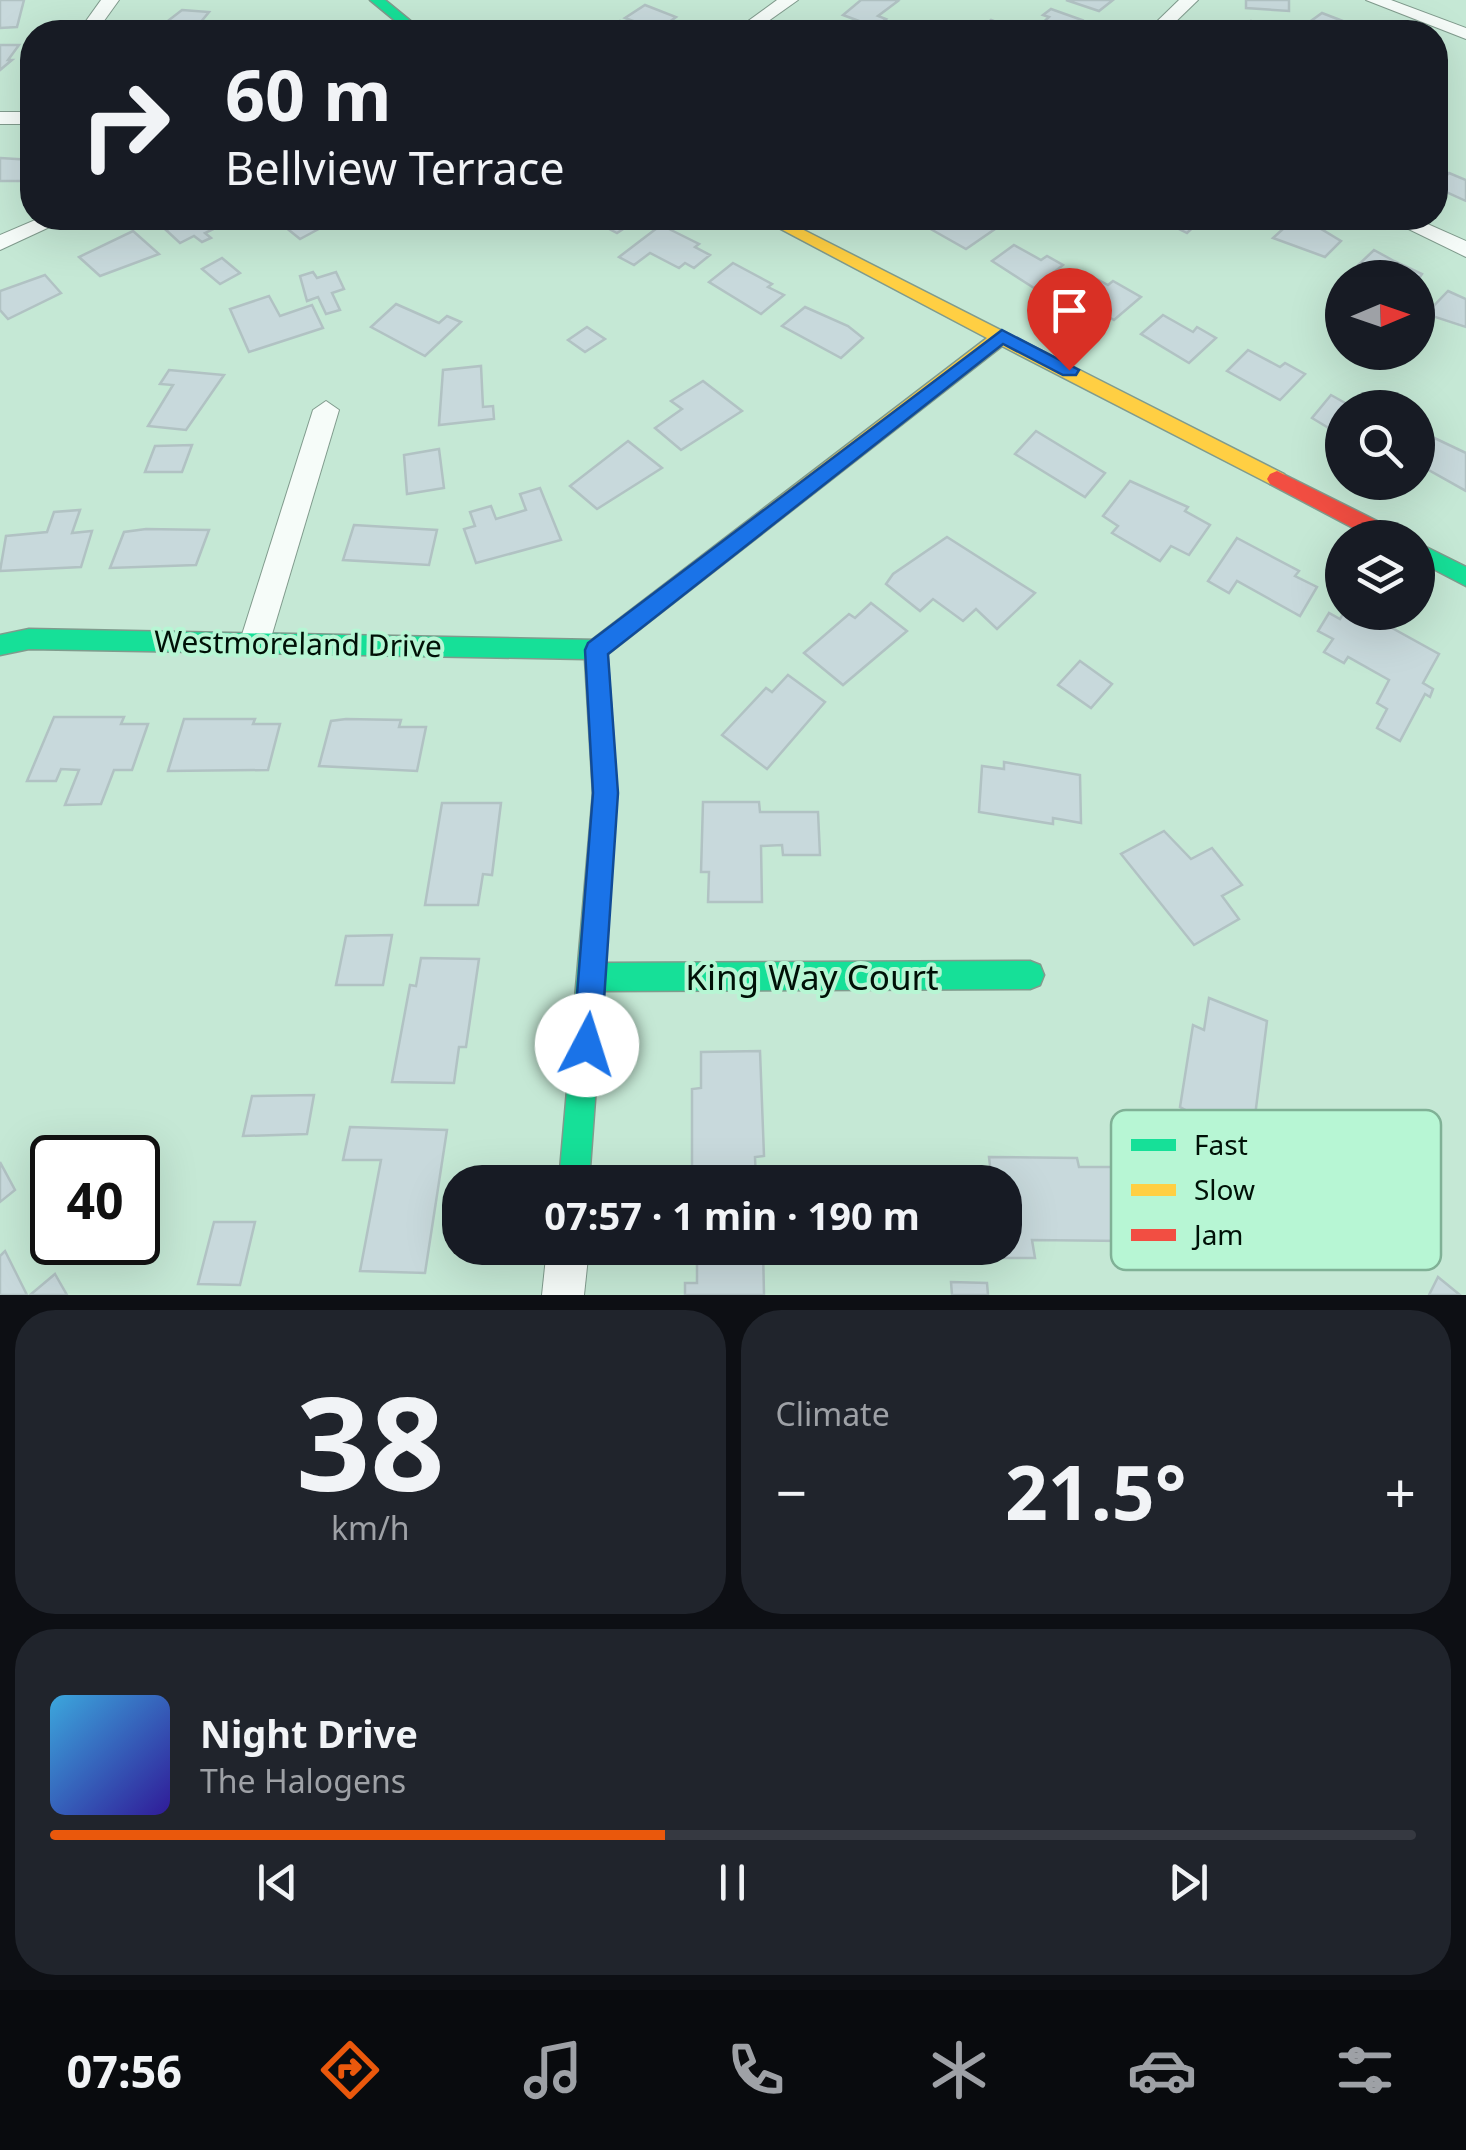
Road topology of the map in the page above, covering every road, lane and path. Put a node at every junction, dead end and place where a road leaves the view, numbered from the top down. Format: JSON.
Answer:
{"nodes":[{"id":1,"x":377,"y":0,"type":"edge"},
{"id":2,"x":789,"y":0,"type":"edge"},
{"id":3,"x":1190,"y":0,"type":"edge"},
{"id":4,"x":1375,"y":0,"type":"edge"},
{"id":5,"x":402,"y":20,"type":"edge"},
{"id":6,"x":760,"y":20,"type":"edge"},
{"id":7,"x":1168,"y":20,"type":"edge"},
{"id":8,"x":1429,"y":20,"type":"edge"},
{"id":9,"x":30,"y":230,"type":"edge"},
{"id":10,"x":792,"y":230,"type":"edge"},
{"id":11,"x":1423,"y":230,"type":"edge"},
{"id":12,"x":0,"y":243,"type":"edge"},
{"id":13,"x":1466,"y":250,"type":"edge"},
{"id":14,"x":1002,"y":336,"type":"junction"},
{"id":15,"x":326,"y":410,"type":"dead end"},
{"id":16,"x":1357,"y":520,"type":"edge"},
{"id":17,"x":1435,"y":560,"type":"edge"},
{"id":18,"x":1466,"y":577,"type":"edge"},
{"id":19,"x":255,"y":641,"type":"junction"},
{"id":20,"x":0,"y":645,"type":"edge"},
{"id":21,"x":596,"y":650,"type":"junction"},
{"id":22,"x":1030,"y":975,"type":"dead end"},
{"id":23,"x":594,"y":976,"type":"junction"},
{"id":24,"x":576,"y":1165,"type":"edge"},
{"id":25,"x":567,"y":1265,"type":"edge"},
{"id":26,"x":564,"y":1295,"type":"edge"}],
"edges":[{"from":1,"to":5,"type":"street"},
{"from":2,"to":6,"type":"street"},
{"from":3,"to":7,"type":"street"},
{"from":4,"to":8,"type":"street"},
{"from":9,"to":12,"type":"street"},
{"from":10,"to":14,"type":"street"},
{"from":11,"to":13,"type":"street"},
{"from":14,"to":16,"type":"street"},
{"from":14,"to":21,"type":"street"},
{"from":15,"to":19,"type":"street"},
{"from":17,"to":18,"type":"street"},
{"from":19,"to":20,"type":"street","name":"Westmoreland Drive"},
{"from":19,"to":21,"type":"street","name":"Westmoreland Drive"},
{"from":21,"to":23,"type":"street"},
{"from":22,"to":23,"type":"street","name":"King Way Court"},
{"from":23,"to":24,"type":"street"},
{"from":25,"to":26,"type":"street"}]}
